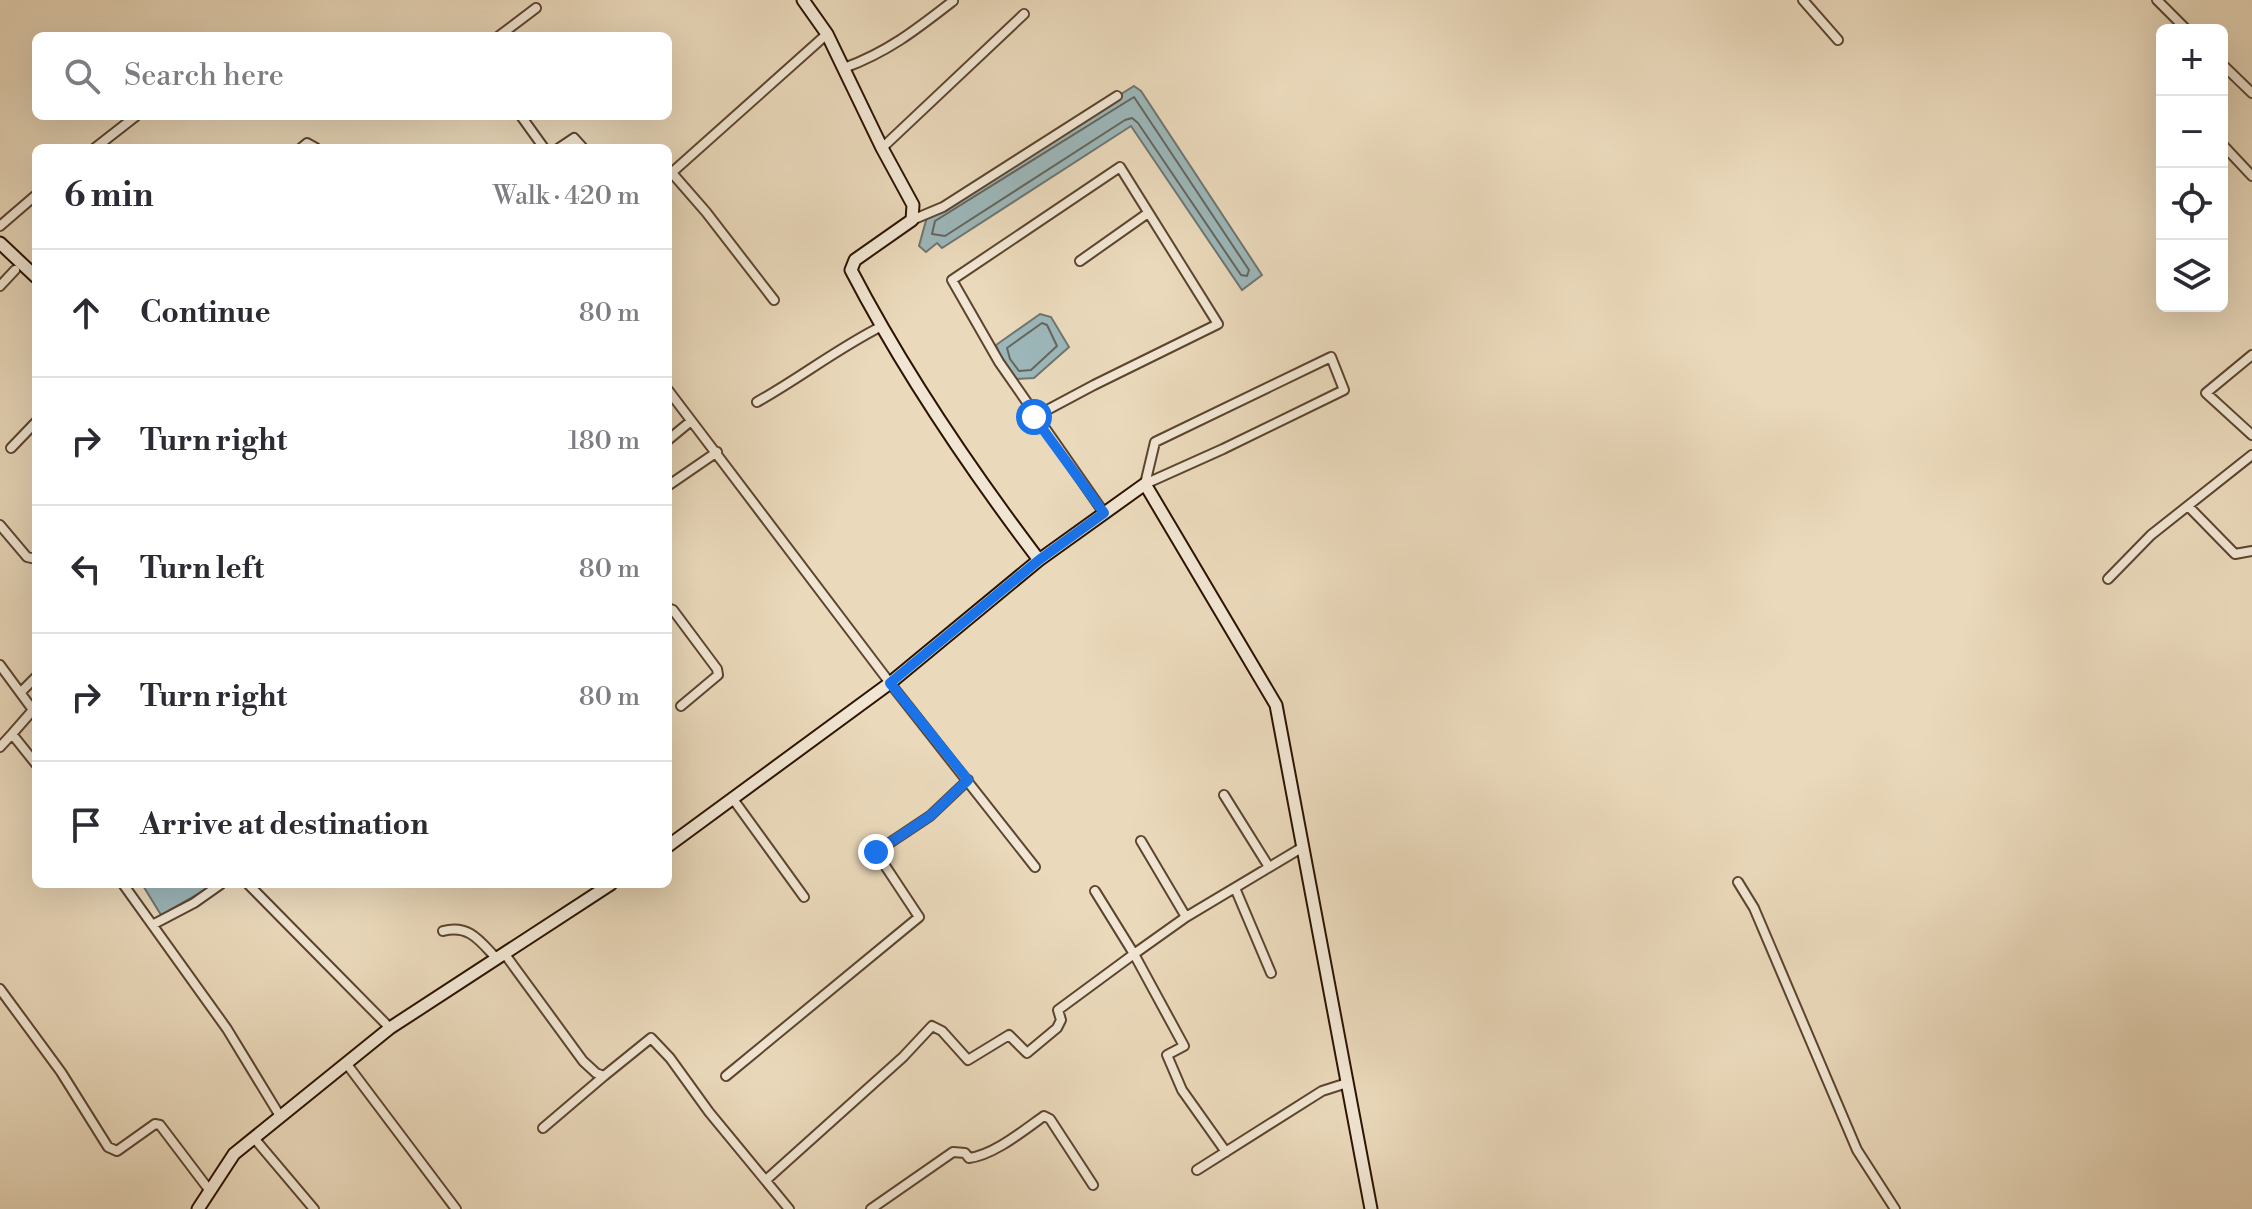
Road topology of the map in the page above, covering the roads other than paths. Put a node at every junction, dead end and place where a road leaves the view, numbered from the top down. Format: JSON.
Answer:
{"nodes":[{"id":1,"x":803,"y":0,"type":"edge"},
{"id":2,"x":1803,"y":0,"type":"edge"},
{"id":3,"x":2157,"y":0,"type":"edge"},
{"id":4,"x":953,"y":1,"type":"edge"},
{"id":5,"x":536,"y":8,"type":"dead end"},
{"id":6,"x":1024,"y":14,"type":"dead end"},
{"id":7,"x":2181,"y":24,"type":"edge"},
{"id":8,"x":504,"y":32,"type":"edge"},
{"id":9,"x":827,"y":34,"type":"junction"},
{"id":10,"x":1838,"y":40,"type":"dead end"},
{"id":11,"x":844,"y":68,"type":"junction"},
{"id":12,"x":2228,"y":70,"type":"edge"},
{"id":13,"x":2252,"y":93,"type":"edge"},
{"id":14,"x":1117,"y":96,"type":"dead end"},
{"id":15,"x":131,"y":120,"type":"edge"},
{"id":16,"x":524,"y":120,"type":"edge"},
{"id":17,"x":100,"y":144,"type":"edge"},
{"id":18,"x":541,"y":144,"type":"edge"},
{"id":19,"x":882,"y":148,"type":"junction"},
{"id":20,"x":2228,"y":150,"type":"edge"},
{"id":21,"x":672,"y":172,"type":"edge"},
{"id":22,"x":672,"y":176,"type":"edge"},
{"id":23,"x":2252,"y":176,"type":"edge"},
{"id":24,"x":32,"y":198,"type":"edge"},
{"id":25,"x":1148,"y":213,"type":"junction"},
{"id":26,"x":912,"y":220,"type":"junction"},
{"id":27,"x":0,"y":226,"type":"edge"},
{"id":28,"x":0,"y":243,"type":"edge"},
{"id":29,"x":1080,"y":261,"type":"dead end"},
{"id":30,"x":15,"y":270,"type":"dead end"},
{"id":31,"x":32,"y":273,"type":"edge"},
{"id":32,"x":0,"y":286,"type":"edge"},
{"id":33,"x":774,"y":300,"type":"dead end"},
{"id":34,"x":882,"y":326,"type":"junction"},
{"id":35,"x":2252,"y":355,"type":"edge"},
{"id":36,"x":672,"y":395,"type":"edge"},
{"id":37,"x":757,"y":402,"type":"dead end"},
{"id":38,"x":1034,"y":417,"type":"junction"},
{"id":39,"x":691,"y":421,"type":"junction"},
{"id":40,"x":32,"y":426,"type":"edge"},
{"id":41,"x":2252,"y":435,"type":"edge"},
{"id":42,"x":672,"y":437,"type":"edge"},
{"id":43,"x":11,"y":448,"type":"dead end"},
{"id":44,"x":717,"y":452,"type":"junction"},
{"id":45,"x":2252,"y":455,"type":"edge"},
{"id":46,"x":672,"y":483,"type":"edge"},
{"id":47,"x":1145,"y":484,"type":"junction"},
{"id":48,"x":2188,"y":506,"type":"junction"},
{"id":49,"x":1104,"y":513,"type":"junction"},
{"id":50,"x":0,"y":525,"type":"edge"},
{"id":51,"x":2252,"y":551,"type":"edge"},
{"id":52,"x":32,"y":558,"type":"edge"},
{"id":53,"x":1039,"y":560,"type":"junction"},
{"id":54,"x":2108,"y":579,"type":"dead end"},
{"id":55,"x":672,"y":610,"type":"edge"},
{"id":56,"x":0,"y":665,"type":"edge"},
{"id":57,"x":32,"y":681,"type":"edge"},
{"id":58,"x":890,"y":683,"type":"junction"},
{"id":59,"x":22,"y":691,"type":"junction"},
{"id":60,"x":681,"y":706,"type":"dead end"},
{"id":61,"x":32,"y":708,"type":"edge"},
{"id":62,"x":32,"y":711,"type":"edge"},
{"id":63,"x":12,"y":734,"type":"junction"},
{"id":64,"x":0,"y":747,"type":"edge"},
{"id":65,"x":32,"y":759,"type":"edge"},
{"id":66,"x":968,"y":780,"type":"junction"},
{"id":67,"x":1224,"y":795,"type":"dead end"},
{"id":68,"x":733,"y":799,"type":"junction"},
{"id":69,"x":1141,"y":841,"type":"dead end"},
{"id":70,"x":672,"y":843,"type":"edge"},
{"id":71,"x":1303,"y":847,"type":"junction"},
{"id":72,"x":1035,"y":867,"type":"dead end"},
{"id":73,"x":1269,"y":867,"type":"junction"},
{"id":74,"x":1738,"y":882,"type":"dead end"},
{"id":75,"x":126,"y":888,"type":"edge"},
{"id":76,"x":215,"y":888,"type":"edge"},
{"id":77,"x":252,"y":888,"type":"edge"},
{"id":78,"x":605,"y":888,"type":"edge"},
{"id":79,"x":1235,"y":888,"type":"junction"},
{"id":80,"x":1095,"y":891,"type":"dead end"},
{"id":81,"x":804,"y":897,"type":"dead end"},
{"id":82,"x":1186,"y":917,"type":"junction"},
{"id":83,"x":154,"y":924,"type":"junction"},
{"id":84,"x":443,"y":931,"type":"dead end"},
{"id":85,"x":1134,"y":954,"type":"junction"},
{"id":86,"x":500,"y":956,"type":"junction"},
{"id":87,"x":1271,"y":973,"type":"dead end"},
{"id":88,"x":0,"y":989,"type":"edge"},
{"id":89,"x":390,"y":1028,"type":"junction"},
{"id":90,"x":346,"y":1063,"type":"junction"},
{"id":91,"x":604,"y":1076,"type":"junction"},
{"id":92,"x":726,"y":1076,"type":"dead end"},
{"id":93,"x":1347,"y":1083,"type":"junction"},
{"id":94,"x":280,"y":1116,"type":"junction"},
{"id":95,"x":543,"y":1128,"type":"dead end"},
{"id":96,"x":254,"y":1138,"type":"junction"},
{"id":97,"x":1226,"y":1152,"type":"junction"},
{"id":98,"x":1197,"y":1170,"type":"dead end"},
{"id":99,"x":766,"y":1180,"type":"junction"},
{"id":100,"x":1093,"y":1185,"type":"dead end"},
{"id":101,"x":210,"y":1191,"type":"junction"},
{"id":102,"x":198,"y":1209,"type":"edge"},
{"id":103,"x":314,"y":1209,"type":"edge"},
{"id":104,"x":456,"y":1209,"type":"edge"},
{"id":105,"x":789,"y":1209,"type":"edge"},
{"id":106,"x":871,"y":1209,"type":"edge"},
{"id":107,"x":1371,"y":1209,"type":"edge"},
{"id":108,"x":1895,"y":1209,"type":"edge"}],
"edges":[{"from":1,"to":9,"type":"street"},
{"from":2,"to":10,"type":"street"},
{"from":3,"to":7,"type":"street"},
{"from":4,"to":11,"type":"street"},
{"from":5,"to":8,"type":"street"},
{"from":6,"to":19,"type":"street"},
{"from":9,"to":11,"type":"street"},
{"from":9,"to":21,"type":"street"},
{"from":11,"to":19,"type":"street"},
{"from":12,"to":13,"type":"street"},
{"from":14,"to":26,"type":"street"},
{"from":15,"to":17,"type":"street"},
{"from":16,"to":18,"type":"street"},
{"from":19,"to":26,"type":"street"},
{"from":20,"to":23,"type":"street"},
{"from":22,"to":33,"type":"street"},
{"from":24,"to":27,"type":"street"},
{"from":25,"to":29,"type":"street"},
{"from":25,"to":38,"type":"street"},
{"from":25,"to":38,"type":"street"},
{"from":26,"to":34,"type":"street"},
{"from":28,"to":31,"type":"street"},
{"from":30,"to":32,"type":"street"},
{"from":34,"to":37,"type":"street"},
{"from":34,"to":53,"type":"street"},
{"from":35,"to":41,"type":"street"},
{"from":36,"to":39,"type":"street"},
{"from":38,"to":49,"type":"street"},
{"from":39,"to":42,"type":"street"},
{"from":39,"to":44,"type":"street"},
{"from":40,"to":43,"type":"street"},
{"from":44,"to":46,"type":"street"},
{"from":44,"to":58,"type":"street"},
{"from":45,"to":48,"type":"street"},
{"from":47,"to":47,"type":"street"},
{"from":47,"to":49,"type":"street"},
{"from":47,"to":71,"type":"street"},
{"from":48,"to":51,"type":"street"},
{"from":48,"to":54,"type":"street"},
{"from":49,"to":53,"type":"street"},
{"from":50,"to":52,"type":"street"},
{"from":53,"to":58,"type":"street"},
{"from":55,"to":60,"type":"street"},
{"from":56,"to":59,"type":"street"},
{"from":57,"to":59,"type":"street"},
{"from":58,"to":66,"type":"street"},
{"from":58,"to":68,"type":"street"},
{"from":59,"to":61,"type":"street"},
{"from":62,"to":63,"type":"street"},
{"from":63,"to":64,"type":"street"},
{"from":63,"to":65,"type":"street"},
{"from":66,"to":72,"type":"street"},
{"from":66,"to":92,"type":"street"},
{"from":67,"to":73,"type":"street"},
{"from":68,"to":70,"type":"street"},
{"from":68,"to":81,"type":"street"},
{"from":69,"to":82,"type":"street"},
{"from":71,"to":73,"type":"street"},
{"from":71,"to":93,"type":"street"},
{"from":73,"to":79,"type":"street"},
{"from":74,"to":108,"type":"street"},
{"from":75,"to":83,"type":"street"},
{"from":76,"to":83,"type":"street"},
{"from":77,"to":89,"type":"street"},
{"from":78,"to":86,"type":"street"},
{"from":79,"to":82,"type":"street"},
{"from":79,"to":87,"type":"street"},
{"from":80,"to":85,"type":"street"},
{"from":82,"to":85,"type":"street"},
{"from":83,"to":94,"type":"street"},
{"from":84,"to":86,"type":"street"},
{"from":85,"to":97,"type":"street"},
{"from":85,"to":99,"type":"street"},
{"from":86,"to":89,"type":"street"},
{"from":86,"to":91,"type":"street"},
{"from":88,"to":101,"type":"street"},
{"from":89,"to":90,"type":"street"},
{"from":90,"to":94,"type":"street"},
{"from":90,"to":104,"type":"street"},
{"from":91,"to":95,"type":"street"},
{"from":91,"to":99,"type":"street"},
{"from":93,"to":97,"type":"street"},
{"from":93,"to":107,"type":"street"},
{"from":94,"to":96,"type":"street"},
{"from":96,"to":101,"type":"street"},
{"from":96,"to":103,"type":"street"},
{"from":97,"to":98,"type":"street"},
{"from":99,"to":105,"type":"street"},
{"from":100,"to":106,"type":"street"},
{"from":101,"to":102,"type":"street"}]}
